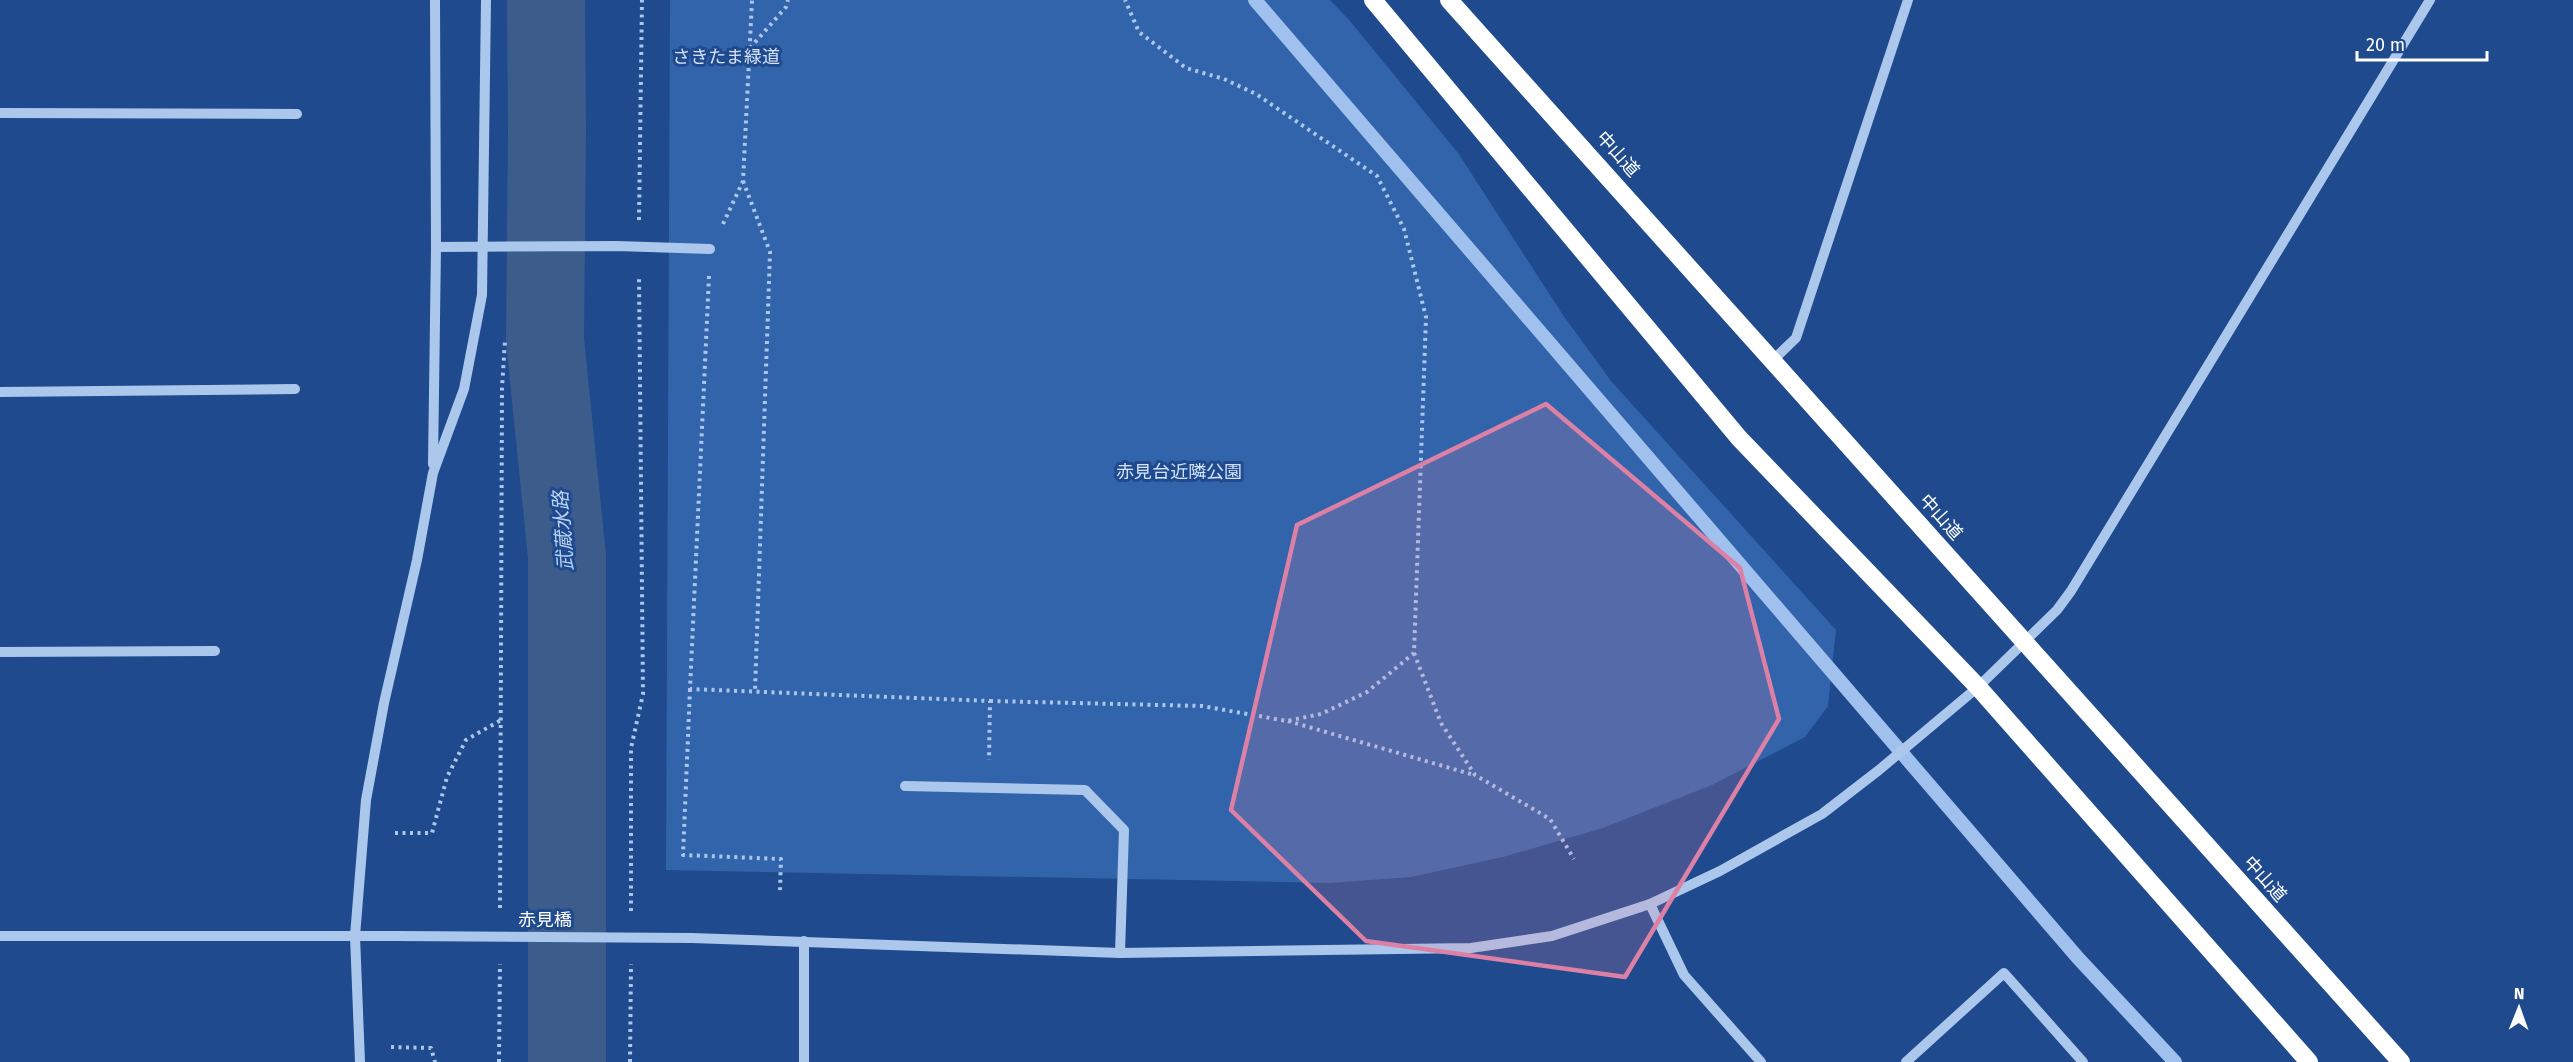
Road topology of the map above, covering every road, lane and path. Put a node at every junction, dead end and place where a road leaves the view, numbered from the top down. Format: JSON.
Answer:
{"nodes":[{"id":1,"x":435,"y":0,"type":"edge"},
{"id":2,"x":486,"y":0,"type":"edge"},
{"id":3,"x":642,"y":0,"type":"edge"},
{"id":4,"x":752,"y":0,"type":"edge"},
{"id":5,"x":788,"y":0,"type":"edge"},
{"id":6,"x":1125,"y":0,"type":"edge"},
{"id":7,"x":1373,"y":0,"type":"edge"},
{"id":8,"x":1449,"y":0,"type":"edge"},
{"id":9,"x":1908,"y":0,"type":"edge"},
{"id":10,"x":2430,"y":0,"type":"edge"},
{"id":11,"x":750,"y":49,"type":"junction"},
{"id":12,"x":0,"y":113,"type":"edge"},
{"id":13,"x":297,"y":114,"type":"dead end"},
{"id":14,"x":743,"y":181,"type":"junction"},
{"id":15,"x":484,"y":246,"type":"junction"},
{"id":16,"x":639,"y":247,"type":"junction"},
{"id":17,"x":436,"y":248,"type":"junction"},
{"id":18,"x":710,"y":249,"type":"junction"},
{"id":19,"x":505,"y":329,"type":"dead end"},
{"id":20,"x":1773,"y":360,"type":"junction"},
{"id":21,"x":295,"y":389,"type":"dead end"},
{"id":22,"x":0,"y":392,"type":"edge"},
{"id":23,"x":433,"y":473,"type":"junction"},
{"id":24,"x":2025,"y":642,"type":"junction"},
{"id":25,"x":215,"y":651,"type":"dead end"},
{"id":26,"x":0,"y":652,"type":"edge"},
{"id":27,"x":1414,"y":653,"type":"junction"},
{"id":28,"x":1978,"y":687,"type":"junction"},
{"id":29,"x":690,"y":689,"type":"junction"},
{"id":30,"x":755,"y":691,"type":"junction"},
{"id":31,"x":990,"y":700,"type":"junction"},
{"id":32,"x":501,"y":720,"type":"junction"},
{"id":33,"x":1287,"y":721,"type":"junction"},
{"id":34,"x":1475,"y":775,"type":"junction"},
{"id":35,"x":905,"y":786,"type":"dead end"},
{"id":36,"x":988,"y":788,"type":"junction"},
{"id":37,"x":395,"y":833,"type":"dead end"},
{"id":38,"x":1574,"y":859,"type":"dead end"},
{"id":39,"x":780,"y":890,"type":"dead end"},
{"id":40,"x":1650,"y":904,"type":"junction"},
{"id":41,"x":500,"y":909,"type":"dead end"},
{"id":42,"x":631,"y":922,"type":"dead end"},
{"id":43,"x":0,"y":936,"type":"edge"},
{"id":44,"x":355,"y":936,"type":"junction"},
{"id":45,"x":804,"y":941,"type":"junction"},
{"id":46,"x":1120,"y":953,"type":"junction"},
{"id":47,"x":500,"y":956,"type":"dead end"},
{"id":48,"x":631,"y":957,"type":"dead end"},
{"id":49,"x":391,"y":1047,"type":"dead end"},
{"id":50,"x":360,"y":1062,"type":"edge"},
{"id":51,"x":435,"y":1062,"type":"edge"},
{"id":52,"x":499,"y":1062,"type":"edge"},
{"id":53,"x":630,"y":1062,"type":"edge"},
{"id":54,"x":804,"y":1062,"type":"edge"},
{"id":55,"x":1761,"y":1062,"type":"edge"},
{"id":56,"x":1906,"y":1062,"type":"edge"},
{"id":57,"x":2083,"y":1062,"type":"edge"},
{"id":58,"x":2309,"y":1062,"type":"edge"},
{"id":59,"x":2401,"y":1062,"type":"edge"}],
"edges":[{"from":1,"to":17,"type":"street"},
{"from":2,"to":15,"type":"street"},
{"from":3,"to":16,"type":"path"},
{"from":4,"to":11,"type":"path"},
{"from":5,"to":11,"type":"path"},
{"from":6,"to":27,"type":"path"},
{"from":7,"to":28,"type":"highway"},
{"from":8,"to":20,"type":"highway","name":"中山道"},
{"from":9,"to":20,"type":"street"},
{"from":10,"to":24,"type":"street","name":"赤見橋"},
{"from":11,"to":14,"type":"path"},
{"from":12,"to":13,"type":"street"},
{"from":14,"to":18,"type":"path"},
{"from":14,"to":30,"type":"path"},
{"from":15,"to":16,"type":"street"},
{"from":15,"to":17,"type":"street"},
{"from":15,"to":23,"type":"street"},
{"from":16,"to":18,"type":"street"},
{"from":16,"to":42,"type":"path"},
{"from":17,"to":23,"type":"street"},
{"from":18,"to":29,"type":"path"},
{"from":19,"to":32,"type":"path"},
{"from":20,"to":24,"type":"highway","name":"中山道"},
{"from":21,"to":22,"type":"street"},
{"from":23,"to":44,"type":"street"},
{"from":24,"to":28,"type":"street","name":"赤見橋"},
{"from":24,"to":59,"type":"highway","name":"中山道"},
{"from":25,"to":26,"type":"street"},
{"from":27,"to":33,"type":"path"},
{"from":27,"to":34,"type":"path"},
{"from":28,"to":40,"type":"street","name":"赤見橋"},
{"from":28,"to":58,"type":"highway"},
{"from":29,"to":30,"type":"path"},
{"from":29,"to":39,"type":"path"},
{"from":30,"to":31,"type":"path"},
{"from":31,"to":33,"type":"path"},
{"from":31,"to":36,"type":"path"},
{"from":32,"to":37,"type":"path"},
{"from":32,"to":41,"type":"path"},
{"from":33,"to":34,"type":"path"},
{"from":34,"to":38,"type":"path"},
{"from":35,"to":36,"type":"street"},
{"from":36,"to":46,"type":"street"},
{"from":40,"to":46,"type":"street","name":"赤見橋"},
{"from":40,"to":55,"type":"street"},
{"from":43,"to":44,"type":"street","name":"赤見橋"},
{"from":44,"to":45,"type":"street","name":"赤見橋","bridge":true},
{"from":44,"to":50,"type":"street"},
{"from":45,"to":46,"type":"street","name":"赤見橋"},
{"from":45,"to":54,"type":"street"},
{"from":47,"to":52,"type":"path"},
{"from":48,"to":53,"type":"path"},
{"from":49,"to":51,"type":"path"},
{"from":56,"to":57,"type":"street"}]}
